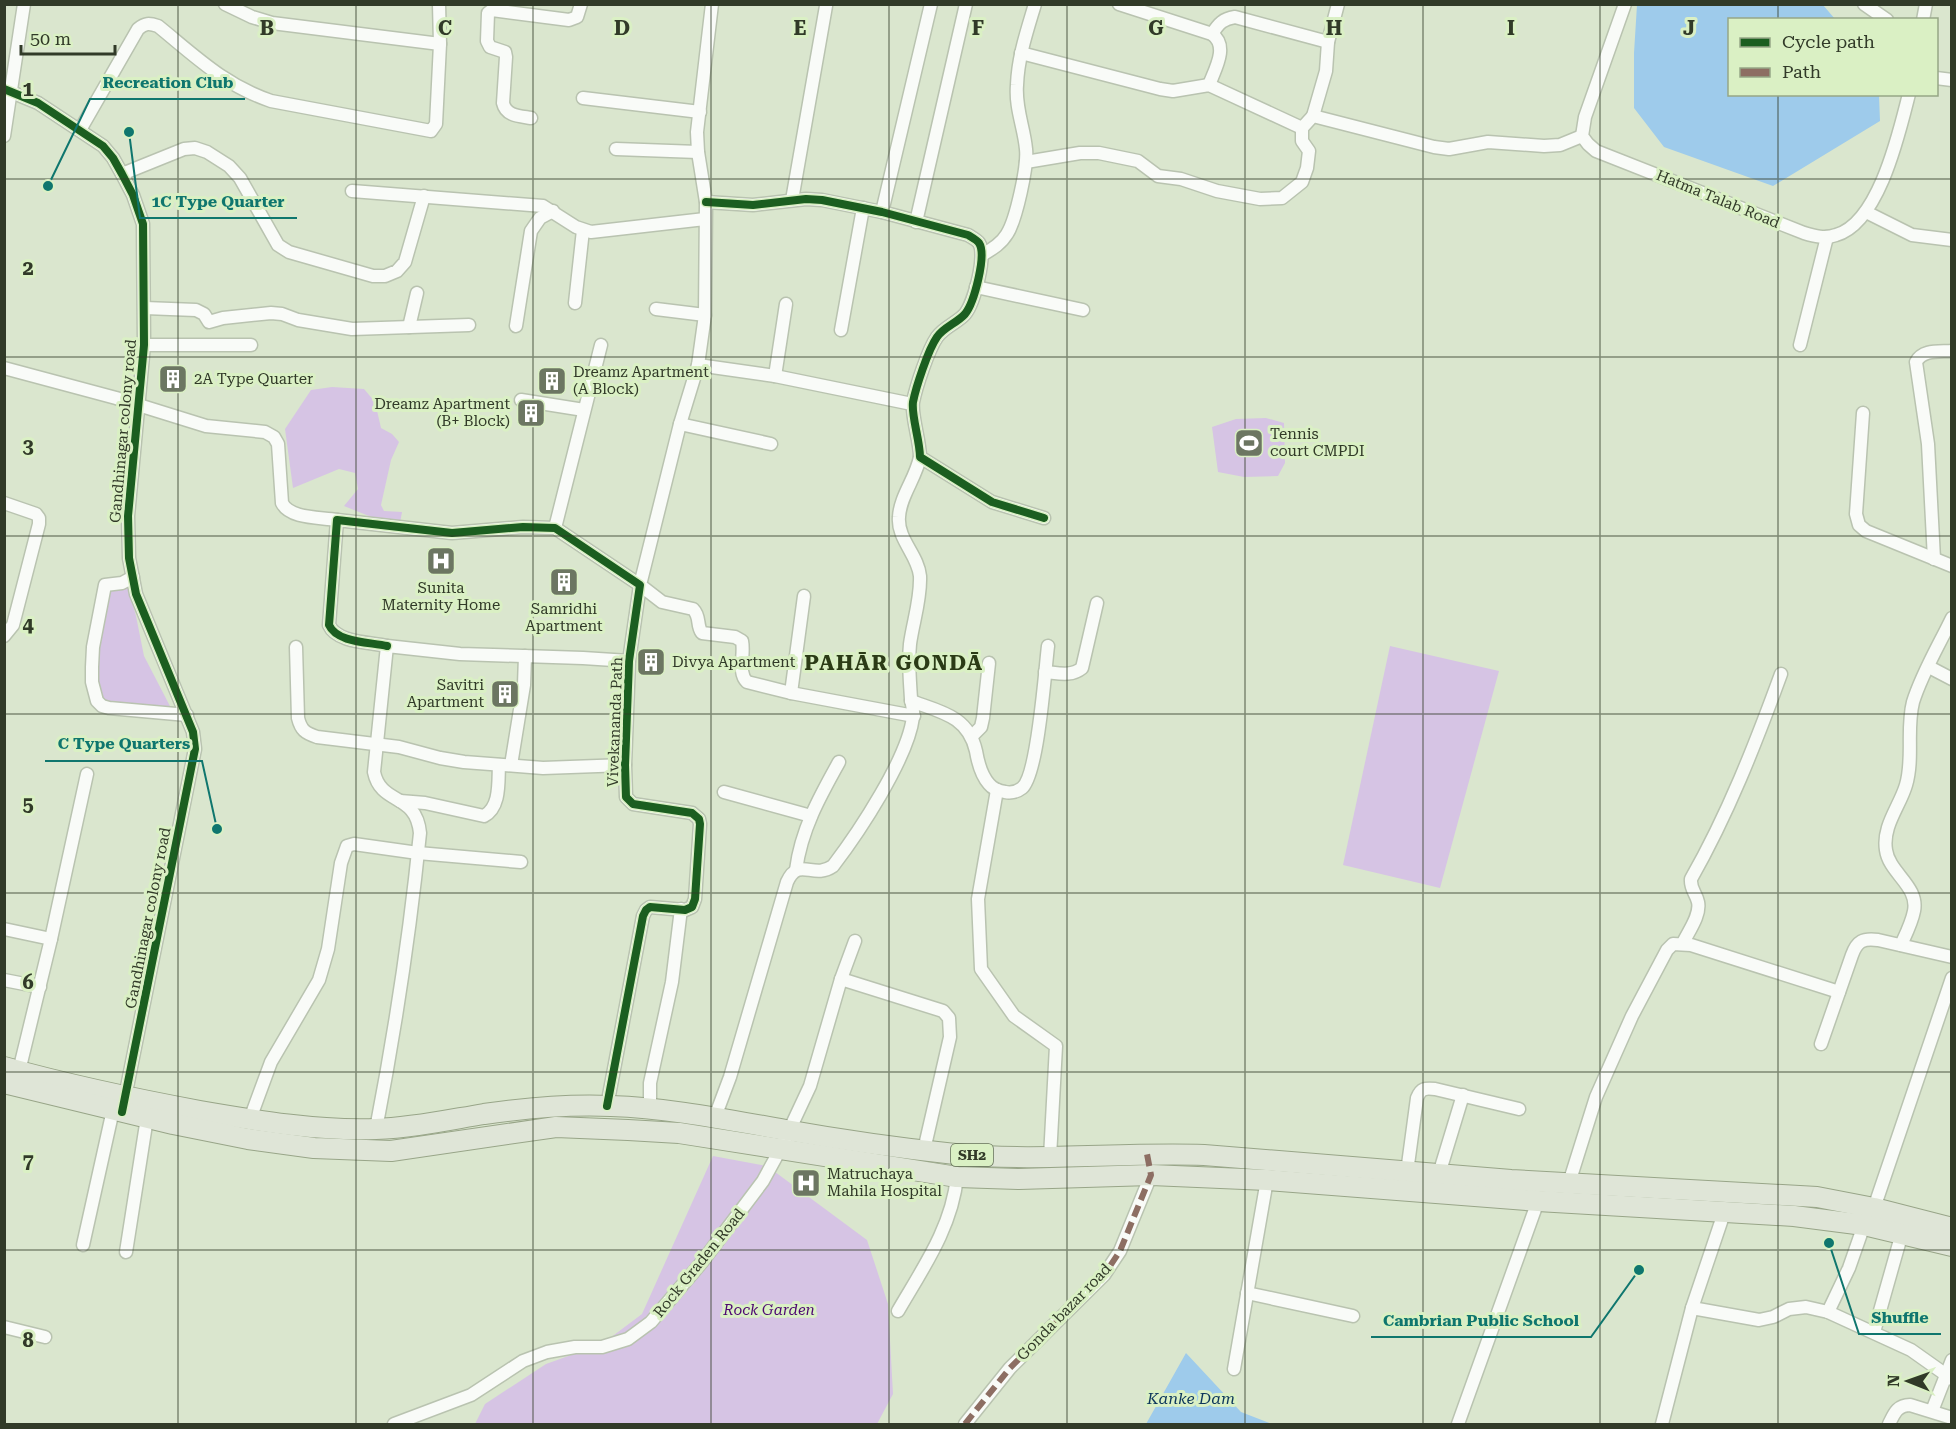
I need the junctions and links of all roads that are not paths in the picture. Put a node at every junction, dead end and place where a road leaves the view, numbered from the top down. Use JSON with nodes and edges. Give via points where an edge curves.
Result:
{"nodes":[{"id":1,"x":24,"y":4,"type":"edge"},
{"id":2,"x":225,"y":4,"type":"edge"},
{"id":3,"x":439,"y":4,"type":"edge"},
{"id":4,"x":582,"y":4,"type":"edge"},
{"id":5,"x":712,"y":4,"type":"edge"},
{"id":6,"x":931,"y":4,"type":"edge"},
{"id":7,"x":966,"y":4,"type":"edge"},
{"id":8,"x":1035,"y":4,"type":"edge"},
{"id":9,"x":1119,"y":4,"type":"edge"},
{"id":10,"x":1338,"y":4,"type":"edge"},
{"id":11,"x":1625,"y":4,"type":"edge"},
{"id":12,"x":1864,"y":4,"type":"edge"},
{"id":13,"x":826,"y":6,"type":"edge"},
{"id":14,"x":498,"y":8,"type":"edge"},
{"id":15,"x":1884,"y":18,"type":"edge"},
{"id":16,"x":1212,"y":34,"type":"junction"},
{"id":17,"x":1328,"y":42,"type":"junction"},
{"id":18,"x":440,"y":44,"type":"junction"},
{"id":19,"x":1021,"y":53,"type":"junction"},
{"id":20,"x":1209,"y":85,"type":"junction"},
{"id":21,"x":7,"y":90,"type":"edge"},
{"id":22,"x":1908,"y":96,"type":"edge"},
{"id":23,"x":583,"y":98,"type":"dead end"},
{"id":24,"x":700,"y":112,"type":"junction"},
{"id":25,"x":1313,"y":116,"type":"junction"},
{"id":26,"x":531,"y":118,"type":"dead end"},
{"id":27,"x":1302,"y":128,"type":"junction"},
{"id":28,"x":80,"y":130,"type":"junction"},
{"id":29,"x":4,"y":136,"type":"edge"},
{"id":30,"x":1582,"y":136,"type":"junction"},
{"id":31,"x":616,"y":150,"type":"dead end"},
{"id":32,"x":698,"y":152,"type":"junction"},
{"id":33,"x":1026,"y":162,"type":"junction"},
{"id":34,"x":122,"y":174,"type":"junction"},
{"id":35,"x":352,"y":191,"type":"dead end"},
{"id":36,"x":424,"y":196,"type":"junction"},
{"id":37,"x":792,"y":200,"type":"junction"},
{"id":38,"x":706,"y":202,"type":"junction"},
{"id":39,"x":863,"y":208,"type":"junction"},
{"id":40,"x":554,"y":211,"type":"junction"},
{"id":41,"x":882,"y":212,"type":"junction"},
{"id":42,"x":1866,"y":212,"type":"junction"},
{"id":43,"x":705,"y":219,"type":"junction"},
{"id":44,"x":916,"y":222,"type":"junction"},
{"id":45,"x":583,"y":230,"type":"junction"},
{"id":46,"x":1827,"y":237,"type":"junction"},
{"id":47,"x":1952,"y":240,"type":"edge"},
{"id":48,"x":982,"y":255,"type":"junction"},
{"id":49,"x":976,"y":287,"type":"junction"},
{"id":50,"x":417,"y":293,"type":"dead end"},
{"id":51,"x":575,"y":303,"type":"dead end"},
{"id":52,"x":786,"y":304,"type":"dead end"},
{"id":53,"x":145,"y":308,"type":"junction"},
{"id":54,"x":656,"y":309,"type":"dead end"},
{"id":55,"x":1083,"y":310,"type":"dead end"},
{"id":56,"x":705,"y":315,"type":"junction"},
{"id":57,"x":469,"y":325,"type":"dead end"},
{"id":58,"x":516,"y":326,"type":"dead end"},
{"id":59,"x":410,"y":327,"type":"junction"},
{"id":60,"x":841,"y":330,"type":"dead end"},
{"id":61,"x":144,"y":345,"type":"junction"},
{"id":62,"x":251,"y":345,"type":"dead end"},
{"id":63,"x":601,"y":345,"type":"dead end"},
{"id":64,"x":1800,"y":345,"type":"dead end"},
{"id":65,"x":1952,"y":351,"type":"edge"},
{"id":66,"x":698,"y":365,"type":"junction"},
{"id":67,"x":4,"y":368,"type":"edge"},
{"id":68,"x":775,"y":376,"type":"junction"},
{"id":69,"x":521,"y":400,"type":"dead end"},
{"id":70,"x":912,"y":404,"type":"junction"},
{"id":71,"x":139,"y":405,"type":"junction"},
{"id":72,"x":584,"y":410,"type":"junction"},
{"id":73,"x":1863,"y":412,"type":"dead end"},
{"id":74,"x":680,"y":424,"type":"junction"},
{"id":75,"x":771,"y":444,"type":"dead end"},
{"id":76,"x":920,"y":457,"type":"junction"},
{"id":77,"x":4,"y":503,"type":"edge"},
{"id":78,"x":1044,"y":518,"type":"dead end"},
{"id":79,"x":337,"y":520,"type":"junction"},
{"id":80,"x":555,"y":528,"type":"junction"},
{"id":81,"x":1934,"y":559,"type":"junction"},
{"id":82,"x":1952,"y":566,"type":"edge"},
{"id":83,"x":133,"y":577,"type":"junction"},
{"id":84,"x":640,"y":585,"type":"junction"},
{"id":85,"x":804,"y":596,"type":"dead end"},
{"id":86,"x":1097,"y":603,"type":"dead end"},
{"id":87,"x":1952,"y":618,"type":"edge"},
{"id":88,"x":4,"y":636,"type":"edge"},
{"id":89,"x":387,"y":646,"type":"junction"},
{"id":90,"x":1048,"y":646,"type":"dead end"},
{"id":91,"x":296,"y":647,"type":"dead end"},
{"id":92,"x":525,"y":656,"type":"junction"},
{"id":93,"x":629,"y":662,"type":"junction"},
{"id":94,"x":989,"y":663,"type":"dead end"},
{"id":95,"x":1929,"y":666,"type":"junction"},
{"id":96,"x":1045,"y":672,"type":"junction"},
{"id":97,"x":1781,"y":674,"type":"dead end"},
{"id":98,"x":1952,"y":679,"type":"edge"},
{"id":99,"x":791,"y":693,"type":"junction"},
{"id":100,"x":912,"y":701,"type":"junction"},
{"id":101,"x":187,"y":715,"type":"junction"},
{"id":102,"x":914,"y":716,"type":"junction"},
{"id":103,"x":972,"y":736,"type":"junction"},
{"id":104,"x":376,"y":744,"type":"junction"},
{"id":105,"x":839,"y":762,"type":"dead end"},
{"id":106,"x":505,"y":765,"type":"junction"},
{"id":107,"x":625,"y":765,"type":"junction"},
{"id":108,"x":87,"y":774,"type":"dead end"},
{"id":109,"x":997,"y":790,"type":"junction"},
{"id":110,"x":724,"y":792,"type":"dead end"},
{"id":111,"x":400,"y":801,"type":"junction"},
{"id":112,"x":811,"y":816,"type":"junction"},
{"id":113,"x":418,"y":853,"type":"junction"},
{"id":114,"x":520,"y":862,"type":"dead end"},
{"id":115,"x":796,"y":870,"type":"junction"},
{"id":116,"x":681,"y":909,"type":"junction"},
{"id":117,"x":4,"y":929,"type":"edge"},
{"id":118,"x":51,"y":939,"type":"junction"},
{"id":119,"x":855,"y":941,"type":"dead end"},
{"id":120,"x":1683,"y":943,"type":"junction"},
{"id":121,"x":1901,"y":945,"type":"junction"},
{"id":122,"x":1952,"y":957,"type":"edge"},
{"id":123,"x":1952,"y":978,"type":"edge"},
{"id":124,"x":841,"y":979,"type":"junction"},
{"id":125,"x":4,"y":980,"type":"edge"},
{"id":126,"x":40,"y":987,"type":"junction"},
{"id":127,"x":1839,"y":992,"type":"junction"},
{"id":128,"x":1821,"y":1044,"type":"dead end"},
{"id":129,"x":9,"y":1074,"type":"edge"},
{"id":130,"x":1463,"y":1095,"type":"junction"},
{"id":131,"x":120,"y":1106,"type":"junction"},
{"id":132,"x":607,"y":1106,"type":"junction"},
{"id":133,"x":650,"y":1108,"type":"junction"},
{"id":134,"x":1519,"y":1109,"type":"dead end"},
{"id":135,"x":147,"y":1118,"type":"junction"},
{"id":136,"x":716,"y":1118,"type":"junction"},
{"id":137,"x":250,"y":1119,"type":"junction"},
{"id":138,"x":376,"y":1129,"type":"junction"},
{"id":139,"x":785,"y":1139,"type":"junction"},
{"id":140,"x":924,"y":1150,"type":"junction"},
{"id":141,"x":1147,"y":1154,"type":"junction"},
{"id":142,"x":1050,"y":1157,"type":"junction"},
{"id":143,"x":1407,"y":1172,"type":"junction"},
{"id":144,"x":1439,"y":1174,"type":"junction"},
{"id":145,"x":1151,"y":1175,"type":"junction"},
{"id":146,"x":957,"y":1177,"type":"junction"},
{"id":147,"x":1267,"y":1180,"type":"junction"},
{"id":148,"x":1569,"y":1183,"type":"junction"},
{"id":149,"x":1538,"y":1201,"type":"junction"},
{"id":150,"x":1874,"y":1208,"type":"junction"},
{"id":151,"x":1724,"y":1213,"type":"junction"},
{"id":152,"x":1864,"y":1226,"type":"junction"},
{"id":153,"x":1952,"y":1228,"type":"edge"},
{"id":154,"x":1902,"y":1233,"type":"junction"},
{"id":155,"x":83,"y":1245,"type":"dead end"},
{"id":156,"x":1952,"y":1245,"type":"edge"},
{"id":157,"x":126,"y":1252,"type":"dead end"},
{"id":158,"x":1246,"y":1293,"type":"junction"},
{"id":159,"x":1692,"y":1308,"type":"junction"},
{"id":160,"x":898,"y":1311,"type":"dead end"},
{"id":161,"x":1828,"y":1312,"type":"junction"},
{"id":162,"x":1353,"y":1316,"type":"dead end"},
{"id":163,"x":4,"y":1327,"type":"edge"},
{"id":164,"x":1874,"y":1332,"type":"junction"},
{"id":165,"x":45,"y":1337,"type":"dead end"},
{"id":166,"x":1952,"y":1360,"type":"edge"},
{"id":167,"x":1234,"y":1369,"type":"dead end"},
{"id":168,"x":1949,"y":1378,"type":"edge"},
{"id":169,"x":1932,"y":1411,"type":"junction"},
{"id":170,"x":1952,"y":1418,"type":"edge"},
{"id":171,"x":394,"y":1425,"type":"edge"},
{"id":172,"x":965,"y":1425,"type":"edge"},
{"id":173,"x":1458,"y":1425,"type":"edge"},
{"id":174,"x":1662,"y":1425,"type":"edge"},
{"id":175,"x":1889,"y":1425,"type":"edge"}],
"edges":[{"from":1,"to":21,"type":"street"},
{"from":2,"to":18,"type":"street","via":[[272,23]]},
{"from":3,"to":18,"type":"street"},
{"from":4,"to":14,"type":"street","via":[[577,17],[569,20]]},
{"from":5,"to":24,"type":"street","name":"Vivekananda Path"},
{"from":6,"to":41,"type":"street"},
{"from":7,"to":44,"type":"street"},
{"from":8,"to":19,"type":"street"},
{"from":9,"to":16,"type":"street"},
{"from":10,"to":17,"type":"street"},
{"from":11,"to":30,"type":"street","via":[[1585,117]]},
{"from":12,"to":15,"type":"street"},
{"from":13,"to":37,"type":"street"},
{"from":14,"to":26,"type":"street","via":[[486,17],[487,41],[506,57],[505,110]]},
{"from":16,"to":17,"type":"street","via":[[1219,23],[1235,17]]},
{"from":16,"to":20,"type":"street","via":[[1221,46]]},
{"from":17,"to":25,"type":"street","via":[[1326,71]]},
{"from":18,"to":28,"type":"street","via":[[436,124],[428,132],[252,95],[218,75],[158,26],[144,24]]},
{"from":19,"to":20,"type":"street","via":[[1160,89],[1173,91]]},
{"from":19,"to":33,"type":"street","via":[[1016,105]]},
{"from":20,"to":27,"type":"street"},
{"from":21,"to":28,"type":"street","name":"Gandhinagar colony road","via":[[38,103]]},
{"from":21,"to":29,"type":"street"},
{"from":22,"to":42,"type":"street","via":[[1894,150]]},
{"from":23,"to":24,"type":"street"},
{"from":24,"to":32,"type":"street","name":"Vivekananda Path"},
{"from":25,"to":27,"type":"street"},
{"from":25,"to":30,"type":"street","via":[[1449,149],[1488,142],[1560,145]]},
{"from":27,"to":33,"type":"street","via":[[1302,141],[1309,151],[1307,168],[1302,182],[1282,198],[1260,199],[1217,192],[1158,176],[1138,161],[1099,153]]},
{"from":28,"to":34,"type":"street","name":"Gandhinagar colony road","via":[[103,146]]},
{"from":30,"to":46,"type":"street","name":"Hatma Talab Road","via":[[1596,151],[1804,233]]},
{"from":31,"to":32,"type":"street"},
{"from":32,"to":38,"type":"street","name":"Vivekananda Path"},
{"from":33,"to":48,"type":"street","via":[[1008,233]]},
{"from":34,"to":36,"type":"street","via":[[184,149],[207,152],[240,178],[278,245],[303,257],[373,276],[398,271],[405,262]]},
{"from":34,"to":53,"type":"street","name":"Gandhinagar colony road","via":[[143,224]]},
{"from":35,"to":36,"type":"street"},
{"from":36,"to":40,"type":"street","via":[[533,204]]},
{"from":37,"to":38,"type":"street","via":[[753,205]]},
{"from":37,"to":39,"type":"street","via":[[822,200]]},
{"from":38,"to":43,"type":"street","name":"Vivekananda Path"},
{"from":39,"to":41,"type":"street"},
{"from":39,"to":60,"type":"street"},
{"from":40,"to":45,"type":"street"},
{"from":40,"to":58,"type":"street","via":[[540,218],[531,231]]},
{"from":41,"to":44,"type":"street"},
{"from":42,"to":46,"type":"street","via":[[1845,231]]},
{"from":42,"to":47,"type":"street","via":[[1912,235]]},
{"from":43,"to":45,"type":"street"},
{"from":43,"to":56,"type":"street","name":"Vivekananda Path"},
{"from":44,"to":48,"type":"street","via":[[968,235],[979,243]]},
{"from":45,"to":51,"type":"street"},
{"from":46,"to":64,"type":"street"},
{"from":48,"to":49,"type":"street"},
{"from":49,"to":55,"type":"street"},
{"from":49,"to":70,"type":"street","via":[[966,313],[944,329],[930,350]]},
{"from":50,"to":59,"type":"street"},
{"from":52,"to":68,"type":"street"},
{"from":53,"to":59,"type":"street","via":[[196,310],[210,322],[272,313],[338,328]]},
{"from":53,"to":61,"type":"street","name":"Gandhinagar colony road"},
{"from":54,"to":56,"type":"street"},
{"from":56,"to":66,"type":"street","name":"Vivekananda Path"},
{"from":57,"to":59,"type":"street"},
{"from":61,"to":62,"type":"street"},
{"from":61,"to":71,"type":"street","name":"Gandhinagar colony road"},
{"from":63,"to":72,"type":"street"},
{"from":65,"to":81,"type":"street","via":[[1926,352],[1916,362],[1929,454]]},
{"from":66,"to":68,"type":"street"},
{"from":66,"to":74,"type":"street","name":"Vivekananda Path"},
{"from":67,"to":71,"type":"street"},
{"from":68,"to":70,"type":"street"},
{"from":69,"to":72,"type":"street"},
{"from":70,"to":76,"type":"street"},
{"from":71,"to":79,"type":"street","via":[[206,426],[265,432],[274,437],[285,510]]},
{"from":71,"to":83,"type":"street","name":"Gandhinagar colony road","via":[[128,516]]},
{"from":72,"to":80,"type":"street"},
{"from":73,"to":81,"type":"street","via":[[1856,514],[1859,525]]},
{"from":74,"to":75,"type":"street"},
{"from":74,"to":84,"type":"street","name":"Vivekananda Path"},
{"from":76,"to":78,"type":"street","via":[[992,501]]},
{"from":76,"to":100,"type":"street","via":[[899,516],[899,528],[920,573],[910,644]]},
{"from":77,"to":88,"type":"street","via":[[36,514],[39,524],[13,625]]},
{"from":79,"to":80,"type":"street","via":[[452,533]]},
{"from":79,"to":89,"type":"street","via":[[329,626],[332,633],[341,637]]},
{"from":80,"to":84,"type":"street"},
{"from":81,"to":82,"type":"street"},
{"from":83,"to":101,"type":"street","name":"Gandhinagar colony road","via":[[136,594]]},
{"from":83,"to":101,"type":"street","via":[[105,585],[93,647],[92,682],[97,701],[109,708]]},
{"from":84,"to":93,"type":"street","name":"Vivekananda Path"},
{"from":84,"to":99,"type":"street","via":[[662,602],[693,609],[702,633],[742,641],[742,671],[747,682]]},
{"from":85,"to":99,"type":"street"},
{"from":86,"to":96,"type":"street","via":[[1082,668],[1068,674]]},
{"from":87,"to":95,"type":"street"},
{"from":89,"to":92,"type":"street"},
{"from":89,"to":104,"type":"street"},
{"from":90,"to":96,"type":"street"},
{"from":91,"to":104,"type":"street","via":[[300,728],[317,737]]},
{"from":92,"to":93,"type":"street"},
{"from":92,"to":106,"type":"street","via":[[524,685]]},
{"from":93,"to":107,"type":"street","name":"Vivekananda Path"},
{"from":94,"to":103,"type":"street","via":[[981,727]]},
{"from":95,"to":98,"type":"street"},
{"from":95,"to":121,"type":"street","via":[[1914,702],[1906,786],[1888,826],[1886,849],[1891,865],[1914,898]]},
{"from":96,"to":109,"type":"street","via":[[1039,729],[1028,779],[1016,792]]},
{"from":97,"to":120,"type":"street","via":[[1727,811],[1691,879],[1690,887],[1699,905]]},
{"from":99,"to":102,"type":"street"},
{"from":100,"to":102,"type":"street"},
{"from":100,"to":103,"type":"street","via":[[956,719]]},
{"from":101,"to":131,"type":"street","name":"Gandhinagar colony road","via":[[195,749]]},
{"from":102,"to":115,"type":"street","via":[[891,775],[833,866],[826,871]]},
{"from":103,"to":109,"type":"street","via":[[983,776]]},
{"from":104,"to":106,"type":"street","via":[[440,758]]},
{"from":104,"to":111,"type":"street","via":[[376,781]]},
{"from":105,"to":112,"type":"street"},
{"from":106,"to":107,"type":"street"},
{"from":106,"to":111,"type":"street","via":[[496,800],[484,816]]},
{"from":107,"to":116,"type":"street","name":"Vivekananda Path","via":[[628,801],[692,813],[699,819],[694,903],[690,909]]},
{"from":108,"to":118,"type":"street"},
{"from":109,"to":142,"type":"street","via":[[978,898],[981,969],[1014,1016],[1056,1046]]},
{"from":110,"to":112,"type":"street"},
{"from":111,"to":113,"type":"street","via":[[419,820]]},
{"from":112,"to":115,"type":"street"},
{"from":113,"to":114,"type":"street"},
{"from":113,"to":137,"type":"street","via":[[346,846],[319,980],[271,1062]]},
{"from":113,"to":138,"type":"street","via":[[394,1034]]},
{"from":115,"to":136,"type":"street","via":[[787,882]]},
{"from":116,"to":132,"type":"street","via":[[650,907],[643,916]]},
{"from":116,"to":133,"type":"street","via":[[672,982],[650,1083]]},
{"from":117,"to":118,"type":"street"},
{"from":118,"to":126,"type":"street"},
{"from":119,"to":124,"type":"street","name":"Rock Graden Road"},
{"from":120,"to":127,"type":"street"},
{"from":120,"to":148,"type":"street","via":[[1673,944],[1667,950],[1632,1016],[1596,1097]]},
{"from":121,"to":122,"type":"street"},
{"from":121,"to":127,"type":"street","via":[[1860,941]]},
{"from":123,"to":150,"type":"street"},
{"from":124,"to":139,"type":"street","name":"Rock Graden Road","via":[[810,1086]]},
{"from":124,"to":140,"type":"street","via":[[943,1011],[949,1018],[950,1037]]},
{"from":125,"to":126,"type":"street"},
{"from":126,"to":129,"type":"street"},
{"from":127,"to":128,"type":"street"},
{"from":129,"to":131,"type":"main road","number":"SH2"},
{"from":130,"to":134,"type":"street"},
{"from":130,"to":143,"type":"street","via":[[1436,1089],[1420,1091]]},
{"from":130,"to":144,"type":"street"},
{"from":131,"to":135,"type":"main road","number":"SH2"},
{"from":131,"to":137,"type":"main road","number":"SH2"},
{"from":131,"to":155,"type":"street","name":"Gandhinagar colony road"},
{"from":132,"to":133,"type":"main road","number":"SH2"},
{"from":132,"to":138,"type":"main road","number":"SH2","via":[[517,1110]]},
{"from":133,"to":136,"type":"main road","number":"SH2"},
{"from":135,"to":139,"type":"main road","number":"SH2","via":[[248,1139],[354,1151],[412,1149],[556,1127]]},
{"from":135,"to":157,"type":"street"},
{"from":136,"to":139,"type":"main road","number":"SH2"},
{"from":137,"to":138,"type":"main road","number":"SH2"},
{"from":139,"to":140,"type":"main road","number":"SH2"},
{"from":139,"to":146,"type":"main road","number":"SH2"},
{"from":139,"to":171,"type":"street","name":"Rock Graden Road","via":[[763,1181],[702,1262],[651,1322],[628,1339],[602,1347],[547,1352],[523,1361],[471,1395]]},
{"from":140,"to":142,"type":"main road","number":"SH2"},
{"from":141,"to":142,"type":"main road","number":"SH2"},
{"from":141,"to":143,"type":"main road","number":"SH2"},
{"from":141,"to":145,"type":"street"},
{"from":143,"to":144,"type":"main road","number":"SH2"},
{"from":144,"to":148,"type":"main road","number":"SH2"},
{"from":145,"to":146,"type":"main road","number":"SH2"},
{"from":145,"to":147,"type":"main road","number":"SH2"},
{"from":145,"to":172,"type":"street","name":"Gonda bazar road","via":[[1119,1251],[1104,1275],[1010,1368]]},
{"from":146,"to":160,"type":"street","via":[[947,1222]]},
{"from":147,"to":149,"type":"main road","number":"SH2"},
{"from":147,"to":158,"type":"street"},
{"from":148,"to":150,"type":"main road","number":"SH2","via":[[1817,1197]]},
{"from":149,"to":151,"type":"main road","number":"SH2"},
{"from":149,"to":173,"type":"street"},
{"from":150,"to":153,"type":"main road","number":"SH2"},
{"from":151,"to":152,"type":"main road","number":"SH2","via":[[1794,1216]]},
{"from":151,"to":159,"type":"street"},
{"from":152,"to":154,"type":"main road","number":"SH2"},
{"from":152,"to":161,"type":"street"},
{"from":154,"to":156,"type":"main road","number":"SH2"},
{"from":154,"to":164,"type":"street"},
{"from":158,"to":162,"type":"street"},
{"from":158,"to":167,"type":"street"},
{"from":159,"to":161,"type":"street","via":[[1759,1320],[1806,1307]]},
{"from":159,"to":174,"type":"street"},
{"from":161,"to":164,"type":"street"},
{"from":163,"to":165,"type":"street"},
{"from":164,"to":168,"type":"street","via":[[1911,1350]]},
{"from":166,"to":168,"type":"street"},
{"from":168,"to":169,"type":"street"},
{"from":169,"to":170,"type":"street"},
{"from":169,"to":175,"type":"street","via":[[1903,1405]]}]}
